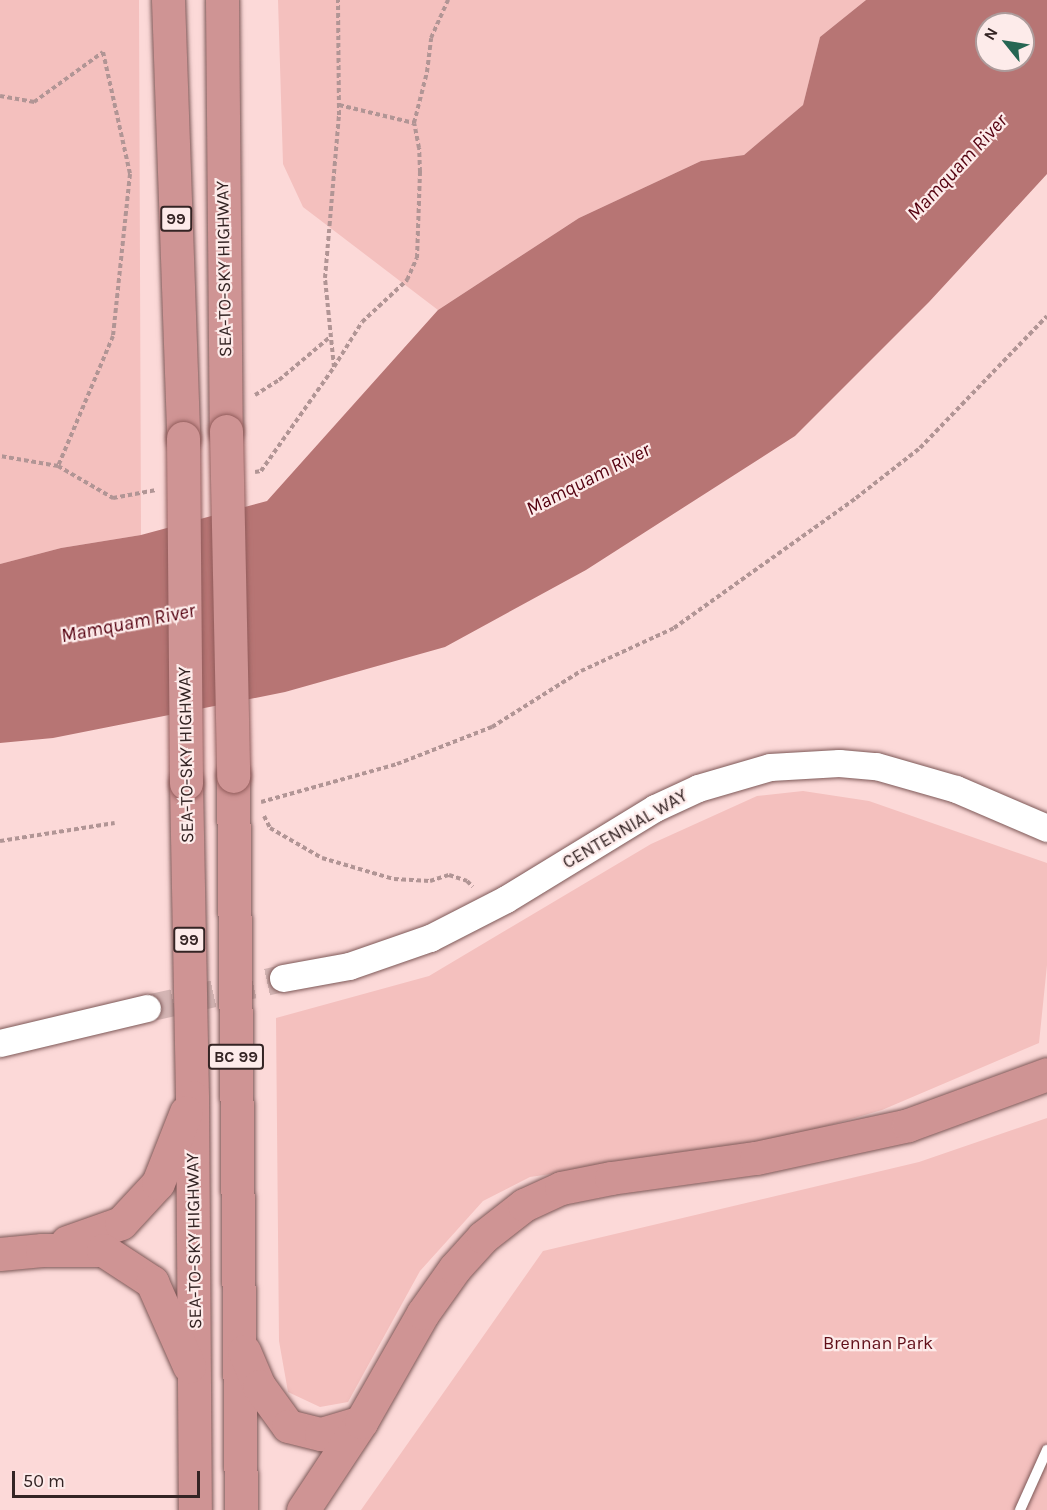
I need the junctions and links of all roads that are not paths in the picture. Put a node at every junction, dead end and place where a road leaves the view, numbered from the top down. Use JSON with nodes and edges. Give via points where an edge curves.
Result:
{"nodes":[{"id":1,"x":168,"y":0,"type":"edge"},
{"id":2,"x":222,"y":0,"type":"edge"},
{"id":3,"x":1047,"y":828,"type":"edge"},
{"id":4,"x":283,"y":978,"type":"tunnel mouth"},
{"id":5,"x":147,"y":1008,"type":"tunnel mouth"},
{"id":6,"x":0,"y":1043,"type":"edge"},
{"id":7,"x":1047,"y":1074,"type":"edge"},
{"id":8,"x":192,"y":1097,"type":"junction"},
{"id":9,"x":42,"y":1250,"type":"junction"},
{"id":10,"x":0,"y":1254,"type":"edge"},
{"id":11,"x":239,"y":1338,"type":"junction"},
{"id":12,"x":195,"y":1378,"type":"junction"},
{"id":13,"x":361,"y":1422,"type":"junction"},
{"id":14,"x":1047,"y":1450,"type":"edge"},
{"id":15,"x":195,"y":1510,"type":"edge"},
{"id":16,"x":241,"y":1510,"type":"edge"},
{"id":17,"x":303,"y":1510,"type":"edge"},
{"id":18,"x":1020,"y":1510,"type":"edge"}],
"edges":[{"from":1,"to":8,"type":"highway","name":"SEA-TO-SKY HIGHWAY","number":"99","bridge":true,"via":[[183,438]]},
{"from":2,"to":11,"type":"highway","name":"SEA-TO-SKY HIGHWAY","number":"BC 99","bridge":true,"via":[[226,431],[244,785]]},
{"from":3,"to":4,"type":"street","name":"CENTENNIAL WAY","via":[[956,789],[876,766],[830,763],[770,767],[698,788],[655,808],[506,899],[430,938],[349,966]]},
{"from":5,"to":6,"type":"street"},
{"from":7,"to":13,"type":"highway","via":[[908,1125],[756,1158],[561,1188],[524,1205],[483,1237],[455,1268],[423,1313]]},
{"from":8,"to":9,"type":"highway","via":[[158,1183],[121,1223]]},
{"from":8,"to":12,"type":"highway","name":"SEA-TO-SKY HIGHWAY","number":"99"},
{"from":9,"to":10,"type":"highway"},
{"from":9,"to":12,"type":"highway","via":[[103,1250],[152,1282]]},
{"from":11,"to":13,"type":"highway","via":[[259,1386],[288,1426],[321,1434]]},
{"from":11,"to":16,"type":"highway","name":"SEA-TO-SKY HIGHWAY","number":"BC 99"},
{"from":12,"to":15,"type":"highway","name":"SEA-TO-SKY HIGHWAY","number":"99"},
{"from":13,"to":17,"type":"highway"},
{"from":14,"to":18,"type":"lane"}]}
